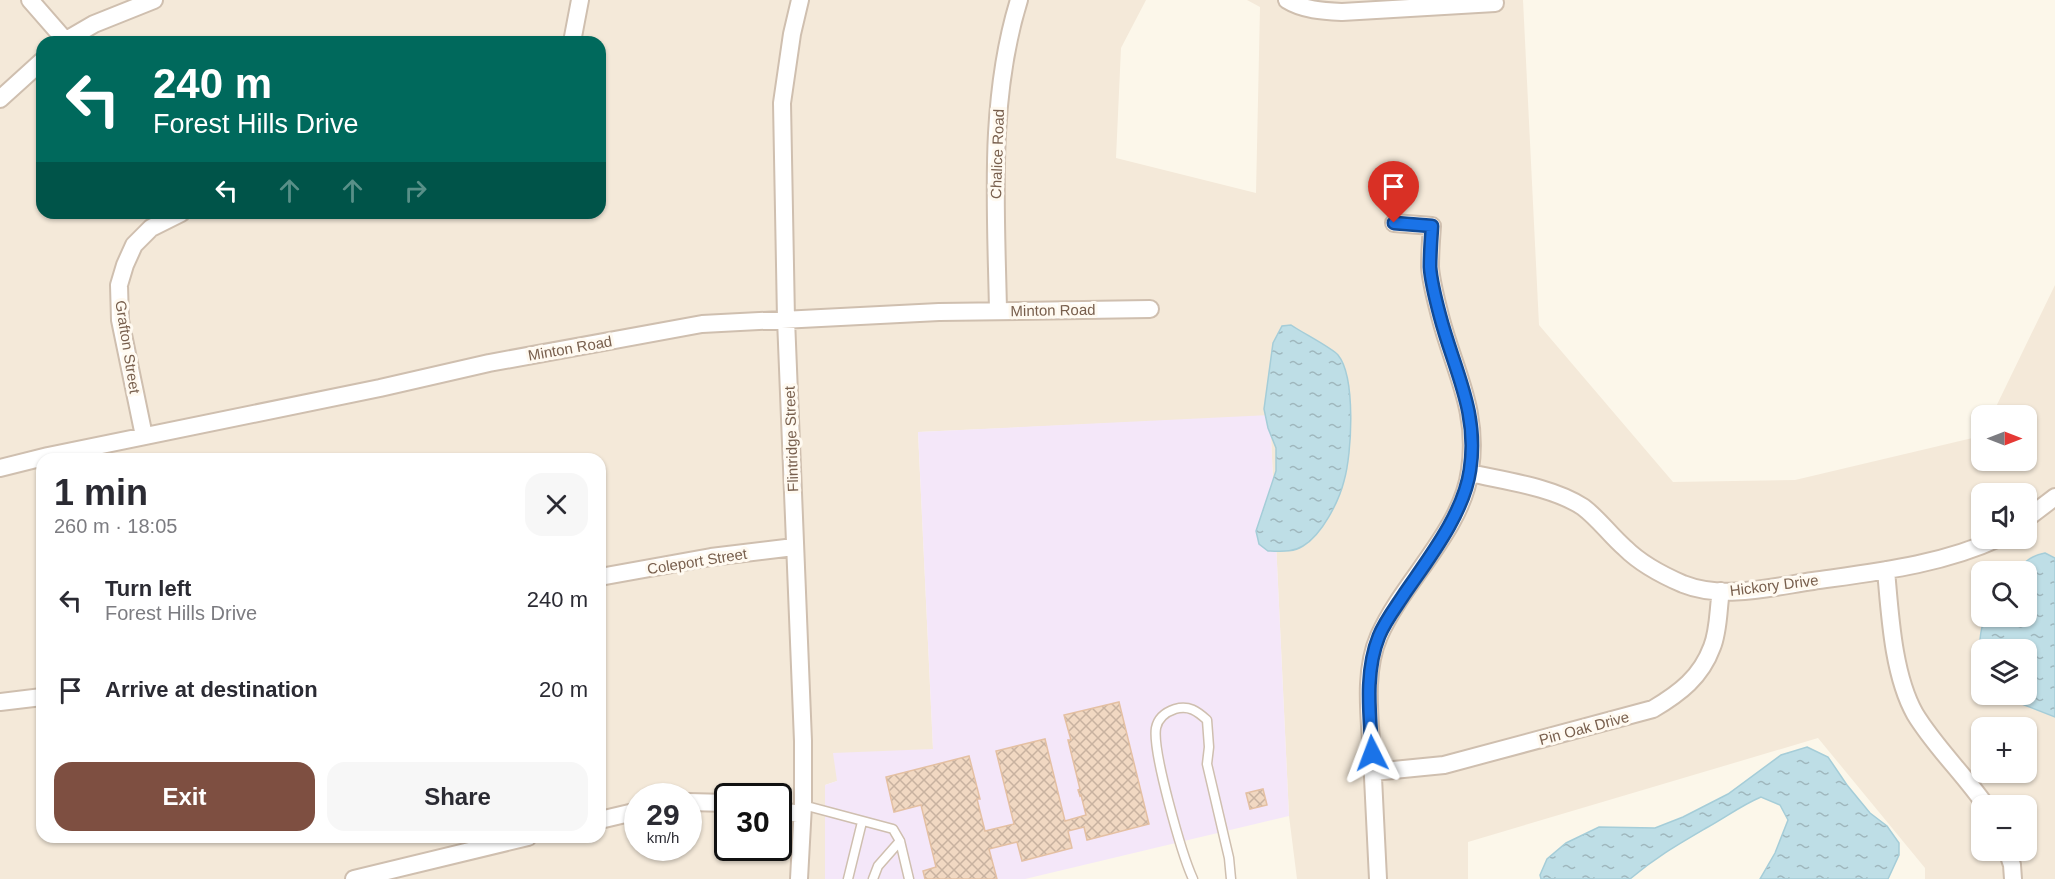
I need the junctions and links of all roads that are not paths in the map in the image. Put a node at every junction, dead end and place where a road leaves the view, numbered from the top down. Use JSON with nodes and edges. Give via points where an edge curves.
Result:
{"nodes":[{"id":1,"x":30,"y":0,"type":"edge"},
{"id":2,"x":154,"y":0,"type":"edge"},
{"id":3,"x":580,"y":0,"type":"edge"},
{"id":4,"x":800,"y":0,"type":"edge"},
{"id":5,"x":1019,"y":0,"type":"edge"},
{"id":6,"x":1287,"y":0,"type":"edge"},
{"id":7,"x":1495,"y":3,"type":"dead end"},
{"id":8,"x":60,"y":36,"type":"edge"},
{"id":9,"x":73,"y":36,"type":"edge"},
{"id":10,"x":573,"y":36,"type":"edge"},
{"id":11,"x":36,"y":66,"type":"edge"},
{"id":12,"x":0,"y":99,"type":"edge"},
{"id":13,"x":169,"y":219,"type":"edge"},
{"id":14,"x":1394,"y":223,"type":"dead end"},
{"id":15,"x":1150,"y":309,"type":"dead end"},
{"id":16,"x":998,"y":310,"type":"junction"},
{"id":17,"x":786,"y":319,"type":"junction"},
{"id":18,"x":144,"y":436,"type":"junction"},
{"id":19,"x":62,"y":453,"type":"edge"},
{"id":20,"x":36,"y":459,"type":"edge"},
{"id":21,"x":0,"y":468,"type":"edge"},
{"id":22,"x":1470,"y":473,"type":"junction"},
{"id":23,"x":2055,"y":497,"type":"edge"},
{"id":24,"x":2037,"y":511,"type":"edge"},
{"id":25,"x":794,"y":547,"type":"junction"},
{"id":26,"x":1971,"y":548,"type":"edge"},
{"id":27,"x":1886,"y":570,"type":"junction"},
{"id":28,"x":606,"y":576,"type":"edge"},
{"id":29,"x":1721,"y":591,"type":"junction"},
{"id":30,"x":36,"y":698,"type":"edge"},
{"id":31,"x":0,"y":702,"type":"edge"},
{"id":32,"x":1372,"y":772,"type":"junction"},
{"id":33,"x":1979,"y":795,"type":"edge"},
{"id":34,"x":802,"y":809,"type":"junction"},
{"id":35,"x":792,"y":810,"type":"edge"},
{"id":36,"x":624,"y":814,"type":"edge"},
{"id":37,"x":606,"y":819,"type":"edge"},
{"id":38,"x":862,"y":822,"type":"junction"},
{"id":39,"x":900,"y":841,"type":"junction"},
{"id":40,"x":503,"y":843,"type":"edge"},
{"id":41,"x":2011,"y":861,"type":"edge"},
{"id":42,"x":354,"y":879,"type":"edge"},
{"id":43,"x":799,"y":879,"type":"edge"},
{"id":44,"x":848,"y":879,"type":"edge"},
{"id":45,"x":873,"y":879,"type":"edge"},
{"id":46,"x":909,"y":879,"type":"edge"},
{"id":47,"x":1193,"y":879,"type":"edge"},
{"id":48,"x":1231,"y":879,"type":"edge"},
{"id":49,"x":1378,"y":879,"type":"edge"},
{"id":50,"x":2013,"y":879,"type":"edge"}],
"edges":[{"from":1,"to":8,"type":"street"},
{"from":2,"to":9,"type":"street"},
{"from":3,"to":10,"type":"street"},
{"from":4,"to":17,"type":"street","name":"Flintridge Street","via":[[783,103]]},
{"from":5,"to":16,"type":"street","name":"Chalice Road","via":[[1001,78],[997,124]]},
{"from":6,"to":7,"type":"street","via":[[1320,11],[1342,12]]},
{"from":11,"to":12,"type":"street"},
{"from":13,"to":18,"type":"street","name":"Grafton Street","via":[[151,228],[134,245],[119,285],[120,320]]},
{"from":14,"to":22,"type":"street","via":[[1432,226],[1430,268],[1440,317],[1472,423]]},
{"from":15,"to":16,"type":"street","name":"Minton Road"},
{"from":16,"to":17,"type":"street","name":"Minton Road"},
{"from":17,"to":18,"type":"street","name":"Minton Road","via":[[691,326],[489,363]]},
{"from":17,"to":25,"type":"street","name":"Flintridge Street"},
{"from":18,"to":19,"type":"street","name":"Minton Road"},
{"from":20,"to":21,"type":"street","name":"Minton Road"},
{"from":22,"to":29,"type":"street","name":"Hickory Drive","via":[[1561,496],[1582,506],[1648,567],[1684,584]]},
{"from":22,"to":32,"type":"street","via":[[1443,535],[1379,636],[1371,665],[1369,695]]},
{"from":23,"to":24,"type":"street"},
{"from":25,"to":28,"type":"street","name":"Coleport Street"},
{"from":25,"to":34,"type":"street","name":"Flintridge Street","via":[[803,741]]},
{"from":26,"to":27,"type":"street","name":"Hickory Drive"},
{"from":27,"to":29,"type":"street","name":"Hickory Drive"},
{"from":27,"to":33,"type":"street","via":[[1893,638],[1905,690],[1915,714]]},
{"from":29,"to":32,"type":"street","name":"Pin Oak Drive","via":[[1713,645],[1701,670],[1677,695],[1653,710],[1444,765]]},
{"from":30,"to":31,"type":"street"},
{"from":32,"to":49,"type":"street"},
{"from":34,"to":35,"type":"street"},
{"from":34,"to":38,"type":"lane"},
{"from":34,"to":43,"type":"street","name":"Flintridge Street"},
{"from":36,"to":37,"type":"street"},
{"from":38,"to":39,"type":"lane","via":[[893,829]]},
{"from":38,"to":44,"type":"lane"},
{"from":39,"to":45,"type":"lane","via":[[878,866]]},
{"from":39,"to":46,"type":"lane"},
{"from":40,"to":42,"type":"street"},
{"from":41,"to":50,"type":"street"},
{"from":47,"to":48,"type":"lane","via":[[1184,861],[1157,750],[1156,728],[1160,718],[1182,707],[1196,710],[1207,720],[1207,764]]}]}
